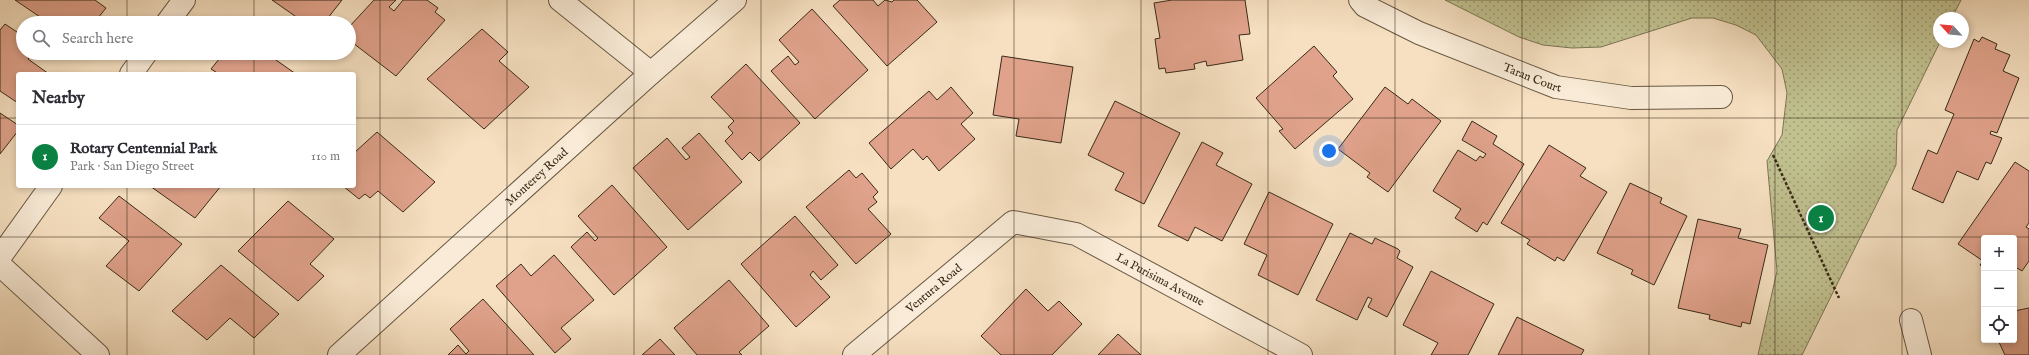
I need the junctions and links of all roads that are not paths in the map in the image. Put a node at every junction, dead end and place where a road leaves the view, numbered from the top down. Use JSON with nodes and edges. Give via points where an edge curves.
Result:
{"nodes":[{"id":1,"x":184,"y":0,"type":"edge"},
{"id":2,"x":560,"y":0,"type":"edge"},
{"id":3,"x":736,"y":0,"type":"edge"},
{"id":4,"x":1360,"y":0,"type":"edge"},
{"id":5,"x":172,"y":16,"type":"edge"},
{"id":6,"x":141,"y":60,"type":"edge"},
{"id":7,"x":132,"y":72,"type":"edge"},
{"id":8,"x":652,"y":73,"type":"junction"},
{"id":9,"x":1721,"y":97,"type":"dead end"},
{"id":10,"x":50,"y":188,"type":"edge"},
{"id":11,"x":1013,"y":222,"type":"joint"},
{"id":12,"x":0,"y":257,"type":"edge"},
{"id":13,"x":0,"y":265,"type":"edge"},
{"id":14,"x":1911,"y":320,"type":"dead end"},
{"id":15,"x":98,"y":355,"type":"edge"},
{"id":16,"x":339,"y":355,"type":"edge"},
{"id":17,"x":854,"y":355,"type":"edge"},
{"id":18,"x":1301,"y":355,"type":"edge"},
{"id":19,"x":1920,"y":355,"type":"edge"}],
"edges":[{"from":1,"to":5,"type":"street"},
{"from":2,"to":8,"type":"street"},
{"from":3,"to":8,"type":"street","name":"Monterey Road"},
{"from":4,"to":9,"type":"street","name":"Taran Court","via":[[1365,6],[1419,33],[1556,87],[1631,98]]},
{"from":6,"to":7,"type":"street"},
{"from":8,"to":16,"type":"street","name":"Monterey Road"},
{"from":10,"to":12,"type":"street"},
{"from":11,"to":17,"type":"street","name":"Ventura Road"},
{"from":11,"to":18,"type":"street","name":"La Purisima Avenue","via":[[1076,234]]},
{"from":13,"to":15,"type":"street"},
{"from":14,"to":19,"type":"street"}]}
